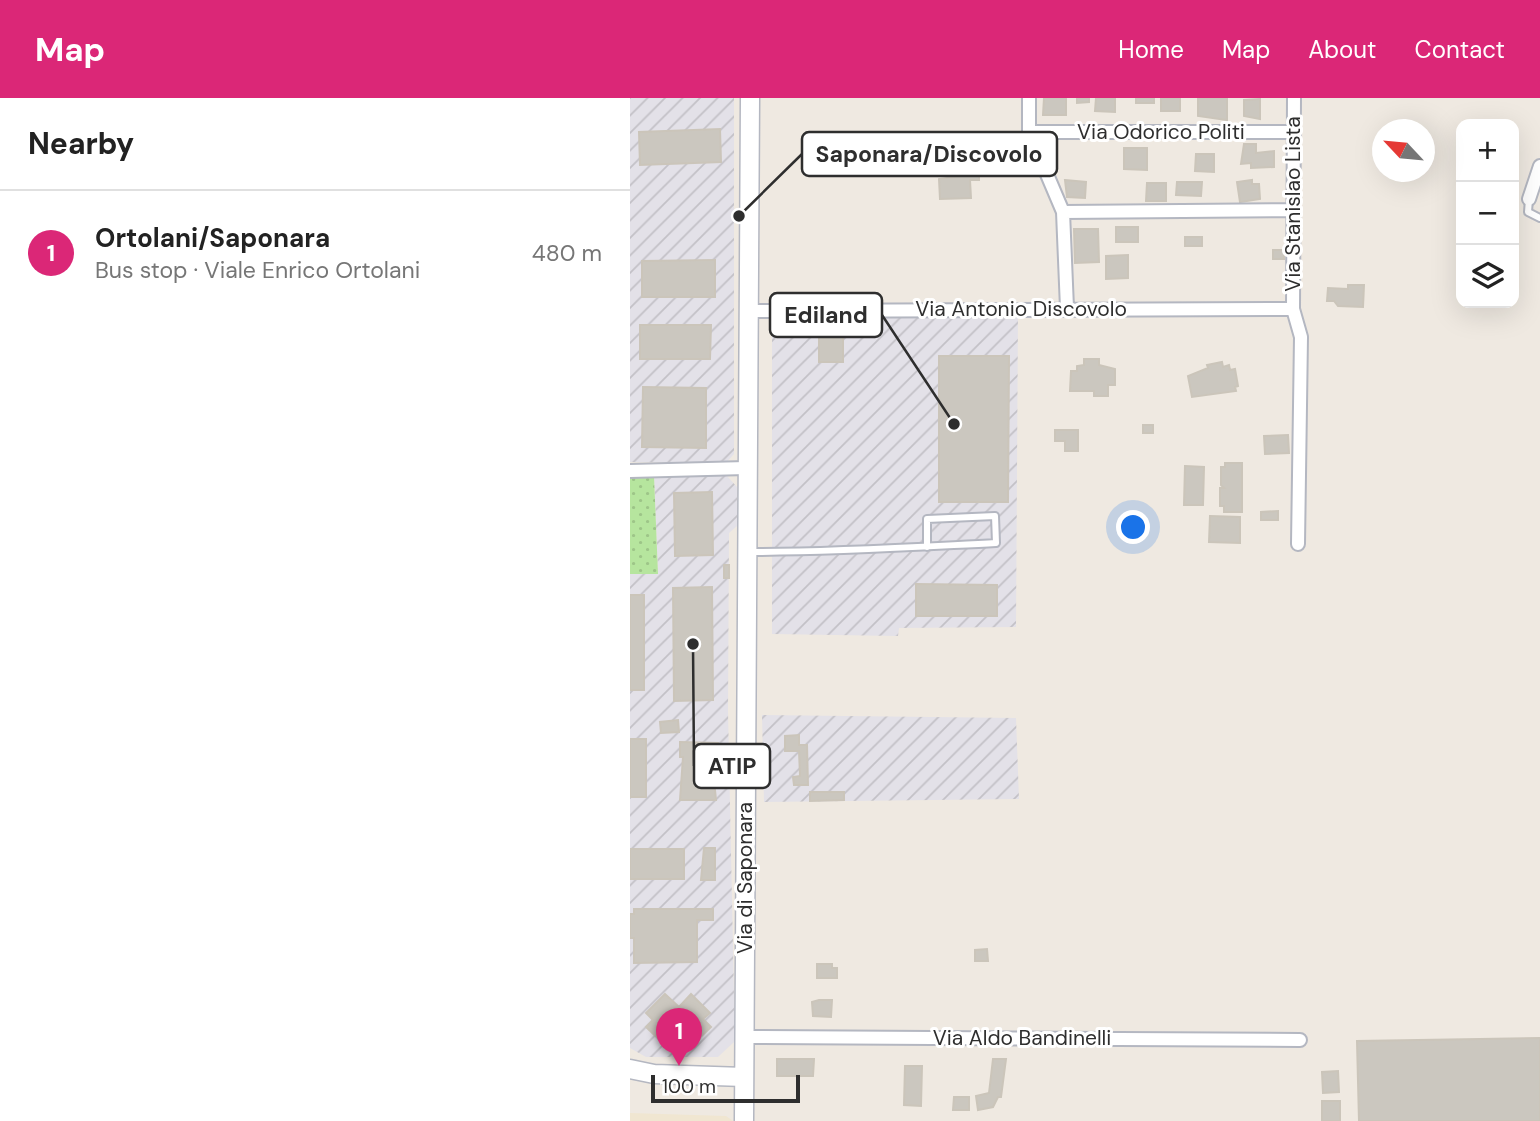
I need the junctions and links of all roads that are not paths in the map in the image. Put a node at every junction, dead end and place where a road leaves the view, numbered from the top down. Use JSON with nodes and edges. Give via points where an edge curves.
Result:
{"nodes":[{"id":1,"x":750,"y":98,"type":"edge"},
{"id":2,"x":1029,"y":98,"type":"edge"},
{"id":3,"x":1294,"y":98,"type":"edge"},
{"id":4,"x":1029,"y":132,"type":"junction"},
{"id":5,"x":1294,"y":132,"type":"junction"},
{"id":6,"x":1540,"y":166,"type":"edge"},
{"id":7,"x":1529,"y":199,"type":"joint"},
{"id":8,"x":1292,"y":210,"type":"junction"},
{"id":9,"x":1063,"y":212,"type":"junction"},
{"id":10,"x":1540,"y":218,"type":"edge"},
{"id":11,"x":1068,"y":308,"type":"junction"},
{"id":12,"x":1293,"y":309,"type":"junction"},
{"id":13,"x":749,"y":311,"type":"junction"},
{"id":14,"x":746,"y":468,"type":"junction"},
{"id":15,"x":630,"y":471,"type":"edge"},
{"id":16,"x":1298,"y":544,"type":"dead end"},
{"id":17,"x":927,"y":547,"type":"junction"},
{"id":18,"x":753,"y":552,"type":"junction"},
{"id":19,"x":744,"y":1037,"type":"junction"},
{"id":20,"x":1300,"y":1040,"type":"dead end"},
{"id":21,"x":630,"y":1069,"type":"edge"},
{"id":22,"x":744,"y":1077,"type":"junction"},
{"id":23,"x":744,"y":1121,"type":"edge"}],
"edges":[{"from":1,"to":13,"type":"street","name":"Via di Saponara"},
{"from":2,"to":4,"type":"street"},
{"from":3,"to":5,"type":"street","name":"Via Stanislao Lista"},
{"from":4,"to":5,"type":"street","name":"Via Odorico Politi"},
{"from":4,"to":9,"type":"street"},
{"from":5,"to":8,"type":"street","name":"Via Stanislao Lista"},
{"from":6,"to":7,"type":"street"},
{"from":7,"to":10,"type":"lane","via":[[1528,212]]},
{"from":8,"to":9,"type":"street"},
{"from":8,"to":12,"type":"street","name":"Via Stanislao Lista"},
{"from":9,"to":11,"type":"street"},
{"from":11,"to":12,"type":"street","name":"Via Antonio Discovolo"},
{"from":11,"to":13,"type":"street","name":"Via Antonio Discovolo"},
{"from":12,"to":16,"type":"street","name":"Via Stanislao Lista","via":[[1301,337]]},
{"from":13,"to":14,"type":"street","name":"Via di Saponara"},
{"from":14,"to":15,"type":"street"},
{"from":14,"to":18,"type":"street","name":"Via di Saponara"},
{"from":17,"to":17,"type":"lane","via":[[996,543],[995,516],[927,519]]},
{"from":17,"to":18,"type":"lane"},
{"from":18,"to":19,"type":"street","name":"Via di Saponara"},
{"from":19,"to":20,"type":"street","name":"Via Aldo Bandinelli"},
{"from":19,"to":22,"type":"street","name":"Via di Saponara"},
{"from":21,"to":22,"type":"street"},
{"from":22,"to":23,"type":"street","name":"Via di Saponara"}]}
